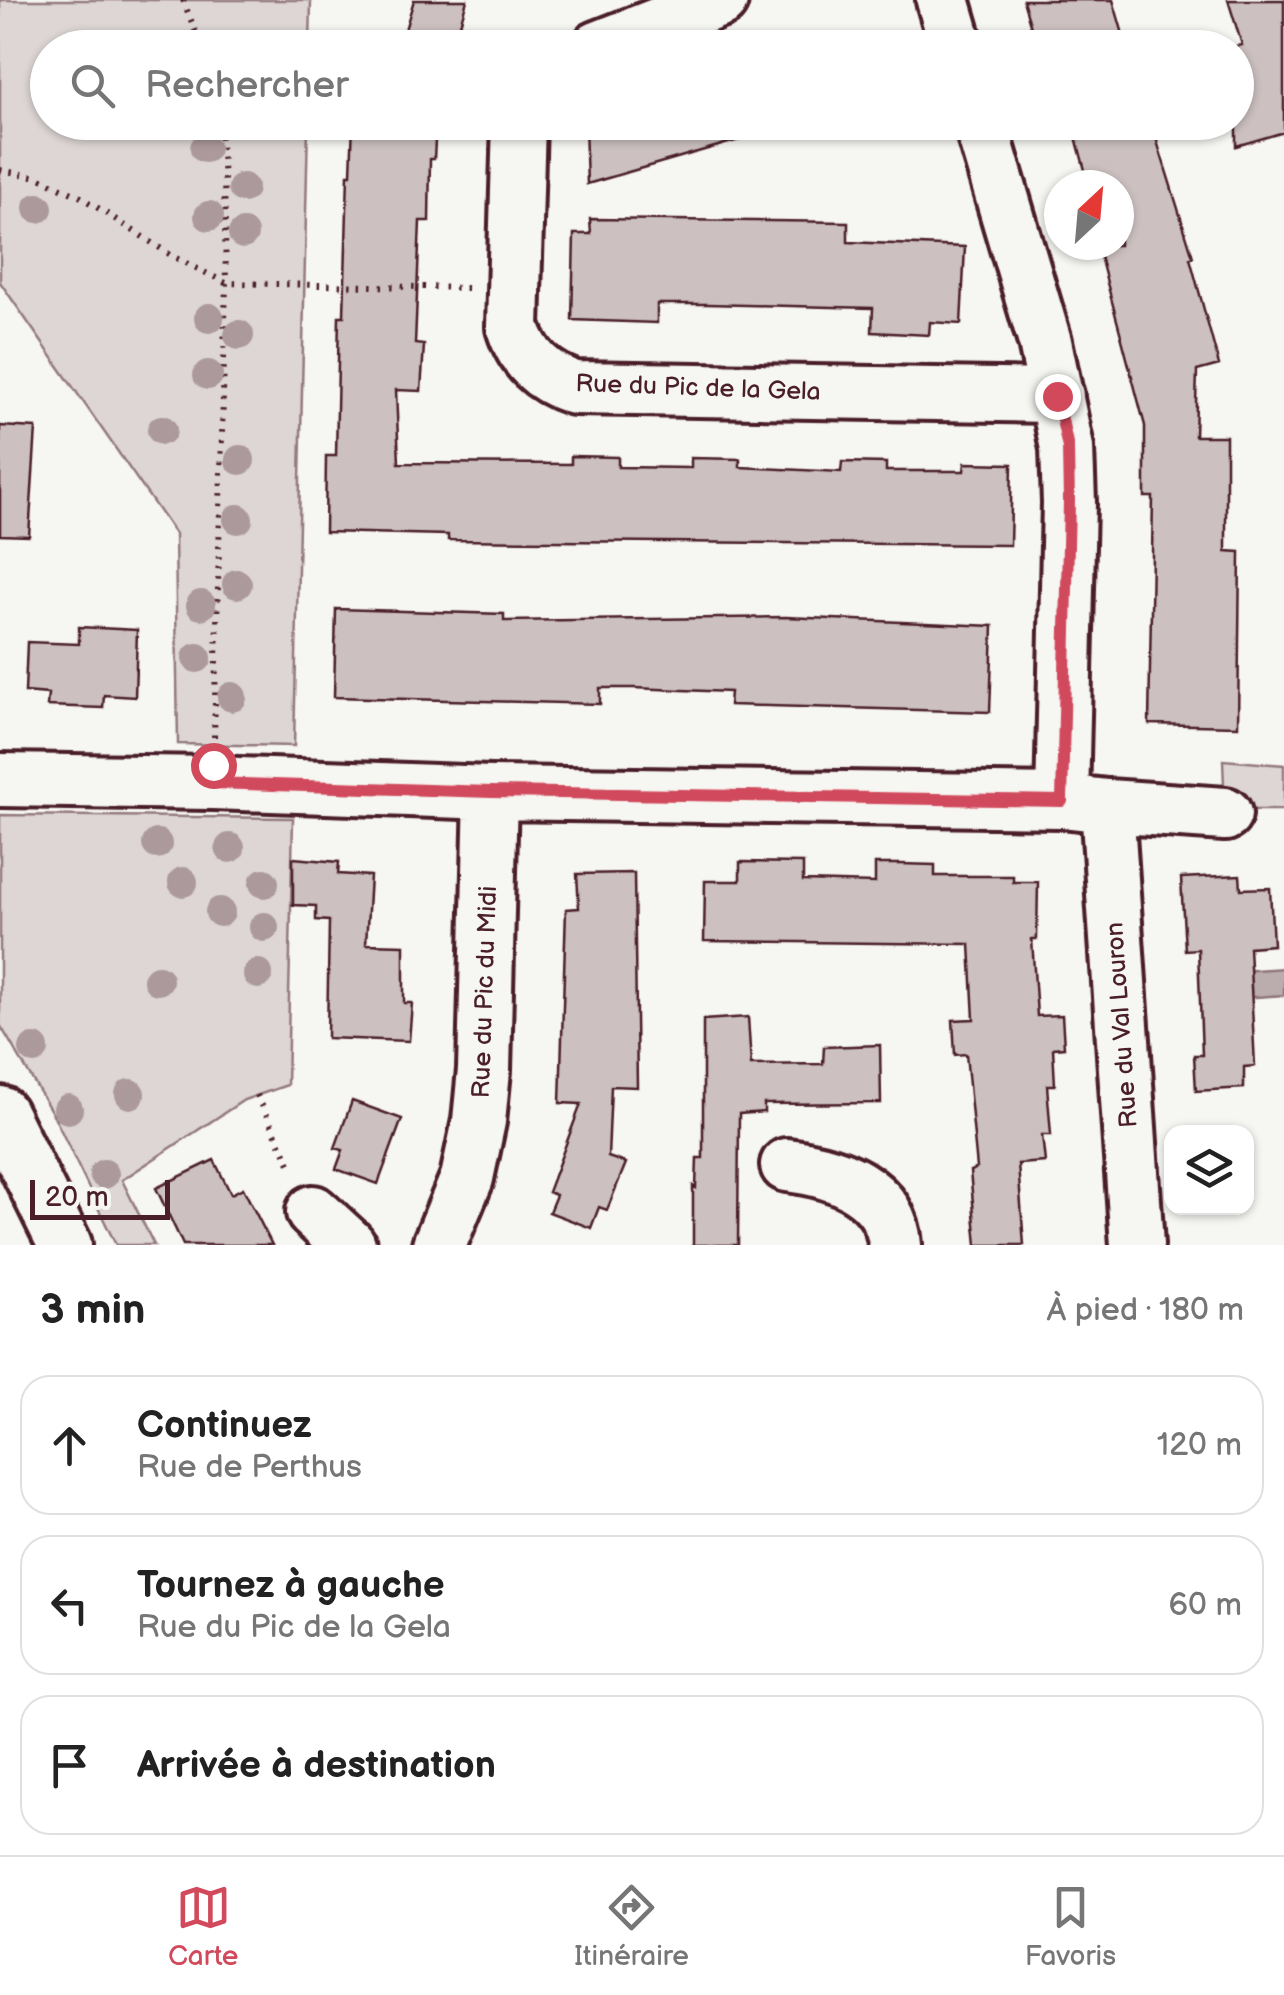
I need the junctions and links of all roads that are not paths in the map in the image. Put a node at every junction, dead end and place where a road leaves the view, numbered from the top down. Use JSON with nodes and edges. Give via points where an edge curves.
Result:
{"nodes":[{"id":1,"x":721,"y":0,"type":"edge"},
{"id":2,"x":943,"y":0,"type":"edge"},
{"id":3,"x":644,"y":30,"type":"edge"},
{"id":4,"x":952,"y":30,"type":"edge"},
{"id":5,"x":518,"y":140,"type":"edge"},
{"id":6,"x":985,"y":140,"type":"edge"},
{"id":7,"x":1057,"y":396,"type":"junction"},
{"id":8,"x":7,"y":784,"type":"edge"},
{"id":9,"x":491,"y":792,"type":"junction"},
{"id":10,"x":1085,"y":803,"type":"junction"},
{"id":11,"x":1224,"y":814,"type":"dead end"},
{"id":12,"x":0,"y":1113,"type":"edge"},
{"id":13,"x":787,"y":1165,"type":"dead end"},
{"id":14,"x":64,"y":1245,"type":"edge"},
{"id":15,"x":438,"y":1245,"type":"edge"},
{"id":16,"x":896,"y":1245,"type":"edge"},
{"id":17,"x":1137,"y":1245,"type":"edge"}],
"edges":[{"from":1,"to":3,"type":"street"},
{"from":2,"to":4,"type":"street"},
{"from":5,"to":7,"type":"street","name":"Rue du Pic de la Gela","via":[[513,327],[521,350],[543,374],[574,388]]},
{"from":6,"to":7,"type":"street"},
{"from":7,"to":10,"type":"street","via":[[1068,448]]},
{"from":8,"to":9,"type":"street"},
{"from":9,"to":10,"type":"street"},
{"from":9,"to":15,"type":"street","name":"Rue du Pic du Midi","via":[[479,1121],[467,1178]]},
{"from":10,"to":11,"type":"street"},
{"from":10,"to":17,"type":"street","name":"Rue du Val Louron"},
{"from":12,"to":14,"type":"street"},
{"from":13,"to":16,"type":"street","via":[[843,1178],[871,1194],[890,1218]]}]}
